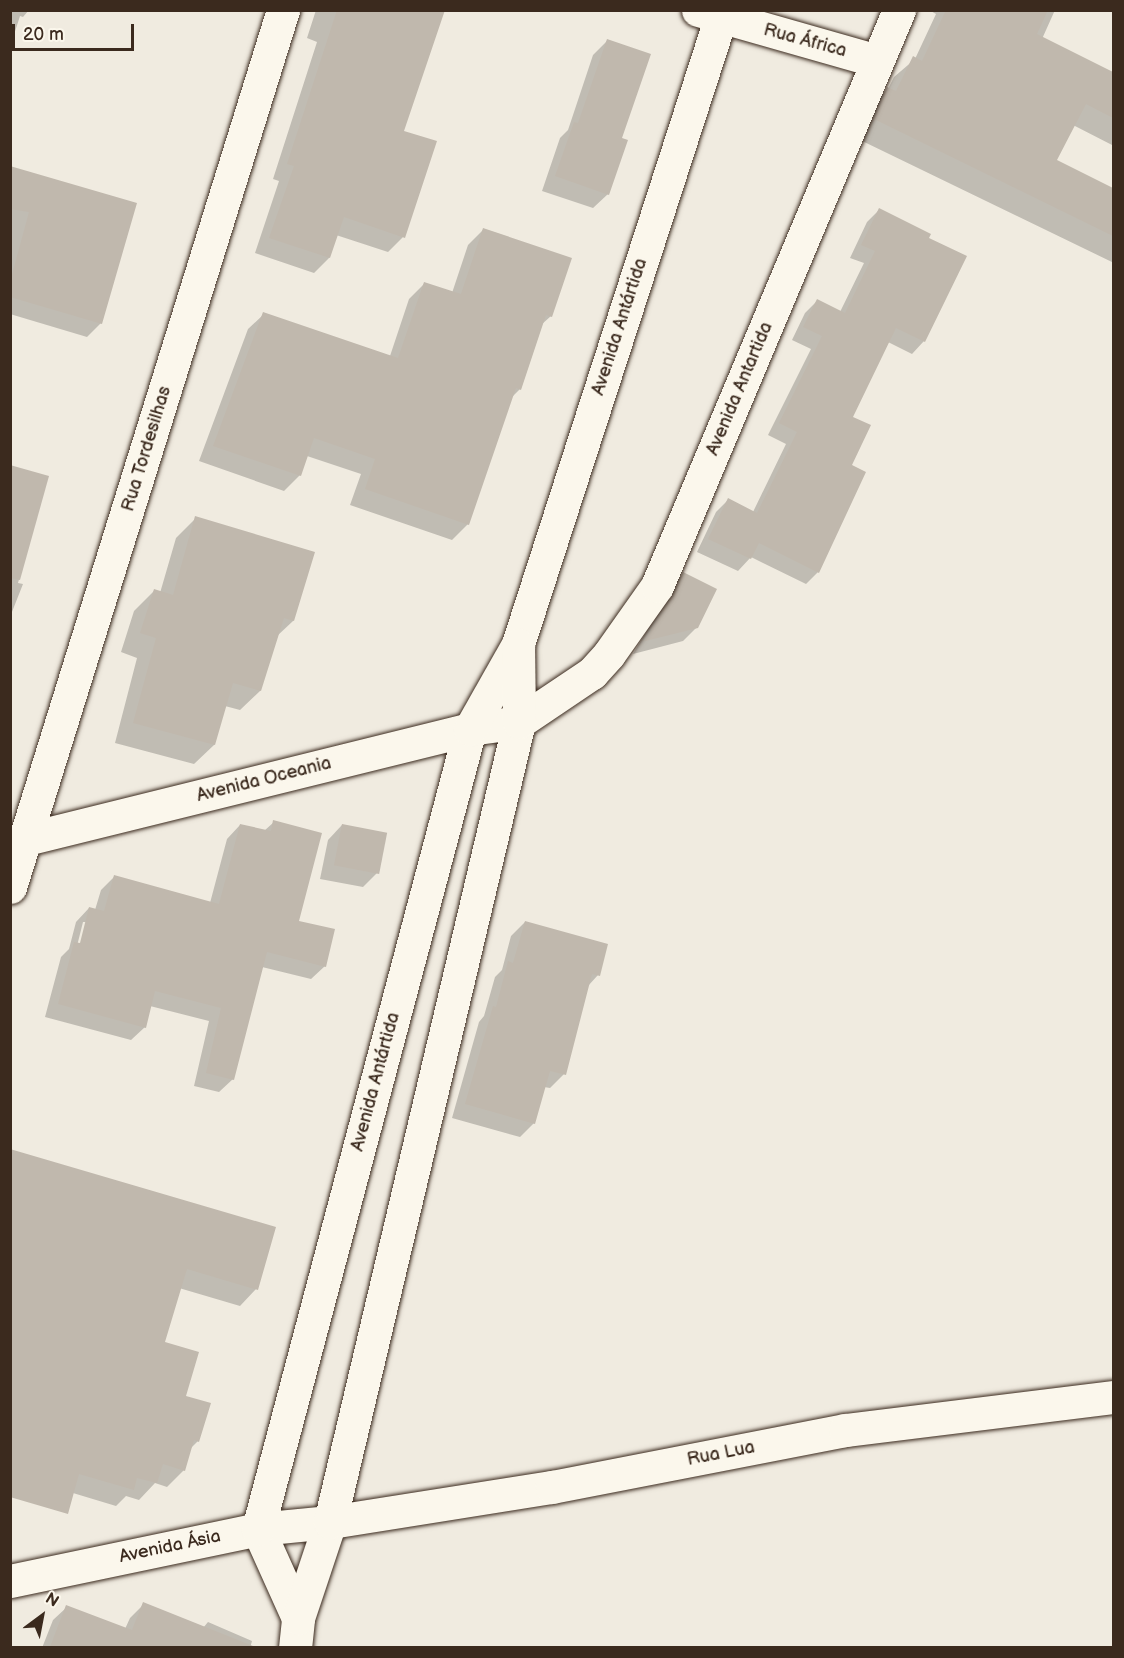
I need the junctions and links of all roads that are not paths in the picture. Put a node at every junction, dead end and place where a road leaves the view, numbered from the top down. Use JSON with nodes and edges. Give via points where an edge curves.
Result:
{"nodes":[{"id":1,"x":283,"y":10,"type":"edge"},
{"id":2,"x":899,"y":10,"type":"edge"},
{"id":3,"x":714,"y":13,"type":"edge"},
{"id":4,"x":877,"y":61,"type":"junction"},
{"id":5,"x":518,"y":644,"type":"junction"},
{"id":6,"x":519,"y":722,"type":"junction"},
{"id":7,"x":470,"y":729,"type":"junction"},
{"id":8,"x":18,"y":841,"type":"edge"},
{"id":9,"x":10,"y":887,"type":"edge"},
{"id":10,"x":1113,"y":1396,"type":"edge"},
{"id":11,"x":330,"y":1522,"type":"junction"},
{"id":12,"x":258,"y":1529,"type":"junction"},
{"id":13,"x":10,"y":1581,"type":"edge"},
{"id":14,"x":297,"y":1633,"type":"edge"}],
"edges":[{"from":1,"to":8,"type":"street","name":"Rua Tordesilhas"},
{"from":2,"to":4,"type":"street","name":"Avenida Antartida"},
{"from":3,"to":4,"type":"street","name":"Rua África"},
{"from":3,"to":5,"type":"street","name":"Avenida Antártida"},
{"from":4,"to":6,"type":"street","name":"Avenida Antartida","via":[[657,586],[592,672]]},
{"from":5,"to":6,"type":"street","name":"Avenida Antártida"},
{"from":5,"to":7,"type":"street","name":"Avenida Antártida"},
{"from":6,"to":7,"type":"street","name":"Avenida Oceania"},
{"from":6,"to":11,"type":"street","name":"Avenida Antártida"},
{"from":7,"to":8,"type":"street","name":"Avenida Oceania"},
{"from":7,"to":12,"type":"street","name":"Avenida Antártida"},
{"from":8,"to":9,"type":"street","name":"Rua Tordesilhas"},
{"from":10,"to":11,"type":"street","name":"Rua Lua","via":[[845,1430],[552,1487]]},
{"from":11,"to":12,"type":"street","name":"Avenida Ásia"},
{"from":11,"to":14,"type":"street","name":"Avenida Antártida"},
{"from":12,"to":13,"type":"street","name":"Avenida Ásia"},
{"from":12,"to":14,"type":"street"}]}
